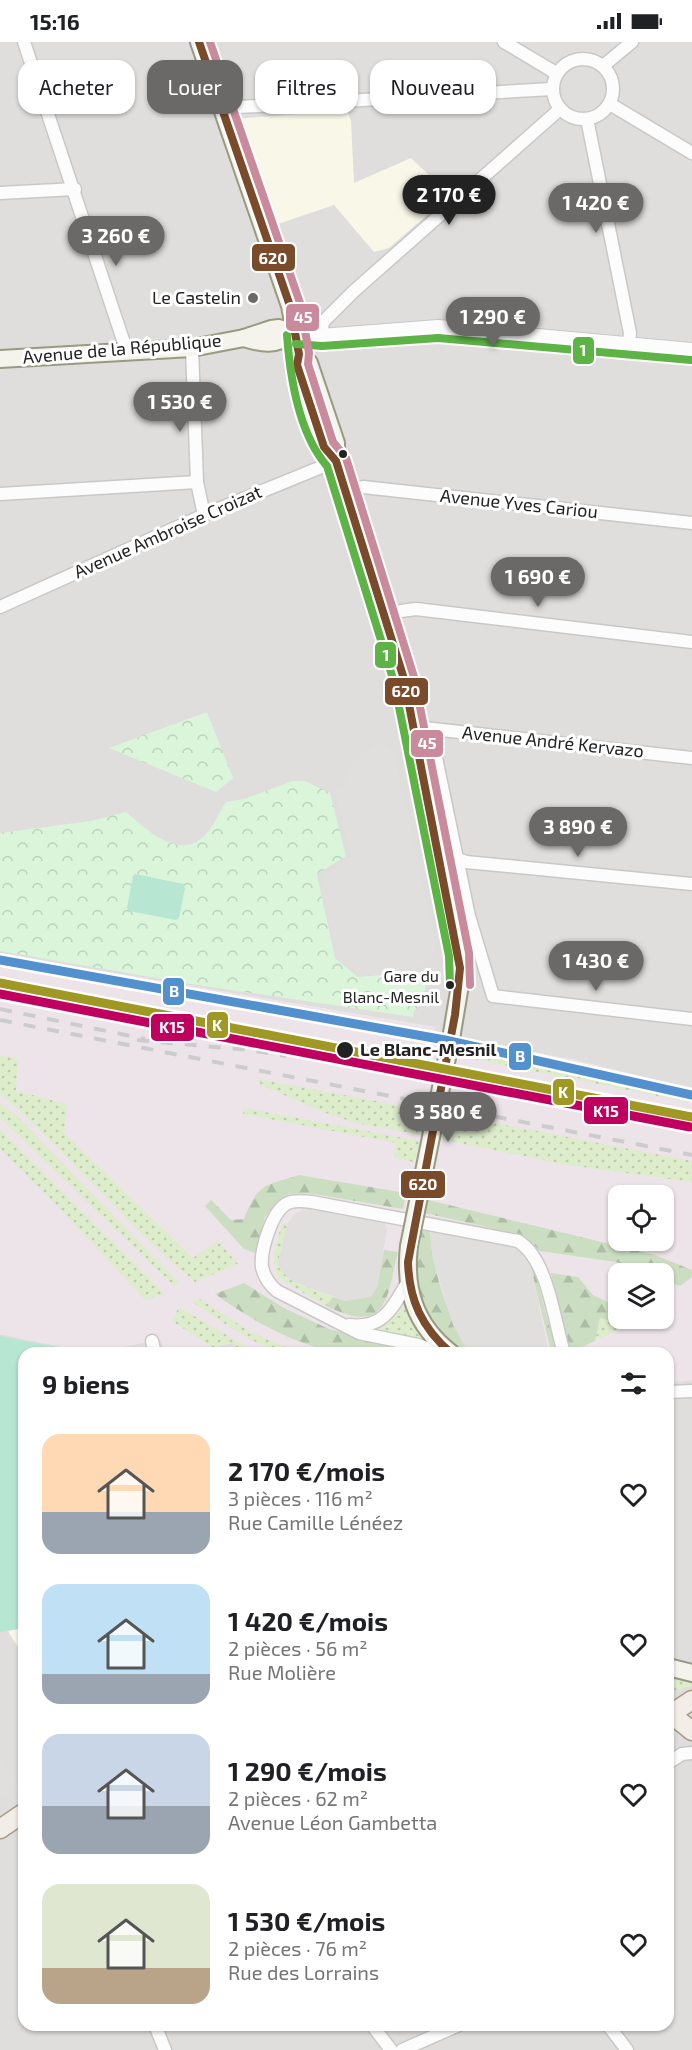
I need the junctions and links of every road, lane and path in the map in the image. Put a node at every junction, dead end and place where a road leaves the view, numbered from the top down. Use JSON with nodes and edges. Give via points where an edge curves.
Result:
{"nodes":[{"id":1,"x":24,"y":42,"type":"edge"},
{"id":2,"x":199,"y":42,"type":"edge"},
{"id":3,"x":504,"y":42,"type":"edge"},
{"id":4,"x":632,"y":42,"type":"edge"},
{"id":5,"x":205,"y":60,"type":"edge"},
{"id":6,"x":603,"y":66,"type":"junction"},
{"id":7,"x":556,"y":73,"type":"junction"},
{"id":8,"x":552,"y":89,"type":"junction"},
{"id":9,"x":610,"y":104,"type":"junction"},
{"id":10,"x":243,"y":107,"type":"edge"},
{"id":11,"x":560,"y":109,"type":"junction"},
{"id":12,"x":224,"y":114,"type":"edge"},
{"id":13,"x":587,"y":119,"type":"junction"},
{"id":14,"x":692,"y":153,"type":"edge"},
{"id":15,"x":75,"y":189,"type":"junction"},
{"id":16,"x":0,"y":193,"type":"edge"},
{"id":17,"x":294,"y":334,"type":"junction"},
{"id":18,"x":321,"y":336,"type":"junction"},
{"id":19,"x":629,"y":344,"type":"junction"},
{"id":20,"x":192,"y":348,"type":"junction"},
{"id":21,"x":692,"y":351,"type":"edge"},
{"id":22,"x":127,"y":352,"type":"junction"},
{"id":23,"x":0,"y":358,"type":"edge"},
{"id":24,"x":336,"y":460,"type":"junction"},
{"id":25,"x":197,"y":483,"type":"junction"},
{"id":26,"x":346,"y":491,"type":"junction"},
{"id":27,"x":0,"y":494,"type":"edge"},
{"id":28,"x":204,"y":515,"type":"junction"},
{"id":29,"x":692,"y":523,"type":"edge"},
{"id":30,"x":0,"y":607,"type":"edge"},
{"id":31,"x":386,"y":613,"type":"junction"},
{"id":32,"x":692,"y":642,"type":"edge"},
{"id":33,"x":422,"y":728,"type":"junction"},
{"id":34,"x":692,"y":758,"type":"edge"},
{"id":35,"x":455,"y":858,"type":"junction"},
{"id":36,"x":692,"y":884,"type":"edge"},
{"id":37,"x":692,"y":1019,"type":"edge"},
{"id":38,"x":407,"y":1283,"type":"junction"},
{"id":39,"x":342,"y":1325,"type":"junction"},
{"id":40,"x":424,"y":1347,"type":"edge"},
{"id":41,"x":445,"y":1347,"type":"edge"},
{"id":42,"x":562,"y":1347,"type":"edge"},
{"id":43,"x":692,"y":1391,"type":"edge"},
{"id":44,"x":674,"y":1392,"type":"edge"},
{"id":45,"x":674,"y":1669,"type":"edge"},
{"id":46,"x":692,"y":1674,"type":"edge"},
{"id":47,"x":692,"y":1700,"type":"edge"},
{"id":48,"x":674,"y":1709,"type":"edge"},
{"id":49,"x":674,"y":1711,"type":"edge"},
{"id":50,"x":692,"y":1711,"type":"edge"},
{"id":51,"x":674,"y":1715,"type":"edge"},
{"id":52,"x":692,"y":1731,"type":"edge"},
{"id":53,"x":692,"y":1753,"type":"edge"},
{"id":54,"x":674,"y":1759,"type":"edge"},
{"id":55,"x":18,"y":1814,"type":"edge"},
{"id":56,"x":18,"y":1816,"type":"edge"},
{"id":57,"x":0,"y":1818,"type":"edge"},
{"id":58,"x":0,"y":1829,"type":"edge"},
{"id":59,"x":157,"y":2031,"type":"edge"},
{"id":60,"x":377,"y":2031,"type":"edge"},
{"id":61,"x":445,"y":2031,"type":"edge"},
{"id":62,"x":613,"y":2031,"type":"edge"},
{"id":63,"x":165,"y":2050,"type":"edge"},
{"id":64,"x":391,"y":2050,"type":"edge"},
{"id":65,"x":402,"y":2050,"type":"edge"},
{"id":66,"x":627,"y":2050,"type":"edge"}],
"edges":[{"from":1,"to":15,"type":"street"},
{"from":2,"to":5,"type":"main road"},
{"from":3,"to":7,"type":"street"},
{"from":4,"to":6,"type":"street"},
{"from":6,"to":7,"type":"street","via":[[584,58],[564,65]]},
{"from":6,"to":9,"type":"street","via":[[613,84]]},
{"from":7,"to":8,"type":"street"},
{"from":8,"to":10,"type":"street"},
{"from":8,"to":11,"type":"street"},
{"from":9,"to":13,"type":"street"},
{"from":9,"to":14,"type":"street"},
{"from":11,"to":13,"type":"street","via":[[568,116]]},
{"from":11,"to":18,"type":"street","via":[[354,291],[323,322]]},
{"from":12,"to":17,"type":"main road","via":[[290,306]]},
{"from":13,"to":19,"type":"street","via":[[630,333]]},
{"from":15,"to":16,"type":"street"},
{"from":15,"to":22,"type":"street"},
{"from":17,"to":18,"type":"street"},
{"from":17,"to":20,"type":"main road","name":"Avenue de la République","via":[[280,343],[244,338]]},
{"from":17,"to":24,"type":"main road","via":[[299,354],[312,370],[336,443]]},
{"from":18,"to":19,"type":"street","via":[[438,327]]},
{"from":19,"to":21,"type":"street"},
{"from":20,"to":22,"type":"main road","name":"Avenue de la République"},
{"from":20,"to":25,"type":"street"},
{"from":22,"to":23,"type":"main road","name":"Avenue de la République"},
{"from":24,"to":26,"type":"main road"},
{"from":24,"to":28,"type":"street","name":"Avenue Ambroise Croizat"},
{"from":25,"to":27,"type":"street"},
{"from":25,"to":28,"type":"street"},
{"from":26,"to":29,"type":"street","name":"Avenue Yves Cariou","via":[[363,487]]},
{"from":26,"to":31,"type":"main road"},
{"from":28,"to":30,"type":"street","name":"Avenue Ambroise Croizat"},
{"from":31,"to":32,"type":"street","via":[[416,609]]},
{"from":31,"to":33,"type":"main road"},
{"from":33,"to":34,"type":"street","name":"Avenue André Kervazo"},
{"from":33,"to":35,"type":"street"},
{"from":33,"to":38,"type":"main road","bridge":true,"via":[[459,955],[460,985],[409,1246]]},
{"from":35,"to":36,"type":"street"},
{"from":35,"to":37,"type":"street","via":[[493,996]]},
{"from":38,"to":39,"type":"street","via":[[386,1316],[369,1326]]},
{"from":38,"to":41,"type":"main road","via":[[423,1323]]},
{"from":39,"to":40,"type":"street","via":[[371,1337]]},
{"from":39,"to":42,"type":"street","via":[[277,1291],[265,1276],[262,1261],[272,1221],[288,1204],[312,1202],[518,1241],[542,1272]]},
{"from":43,"to":44,"type":"street"},
{"from":45,"to":46,"type":"main road"},
{"from":47,"to":48,"type":"main road"},
{"from":49,"to":50,"type":"main road"},
{"from":51,"to":52,"type":"main road"},
{"from":53,"to":54,"type":"street"},
{"from":55,"to":57,"type":"main road"},
{"from":56,"to":58,"type":"main road"},
{"from":59,"to":63,"type":"street"},
{"from":60,"to":64,"type":"street"},
{"from":61,"to":65,"type":"street"},
{"from":62,"to":66,"type":"street"}]}
